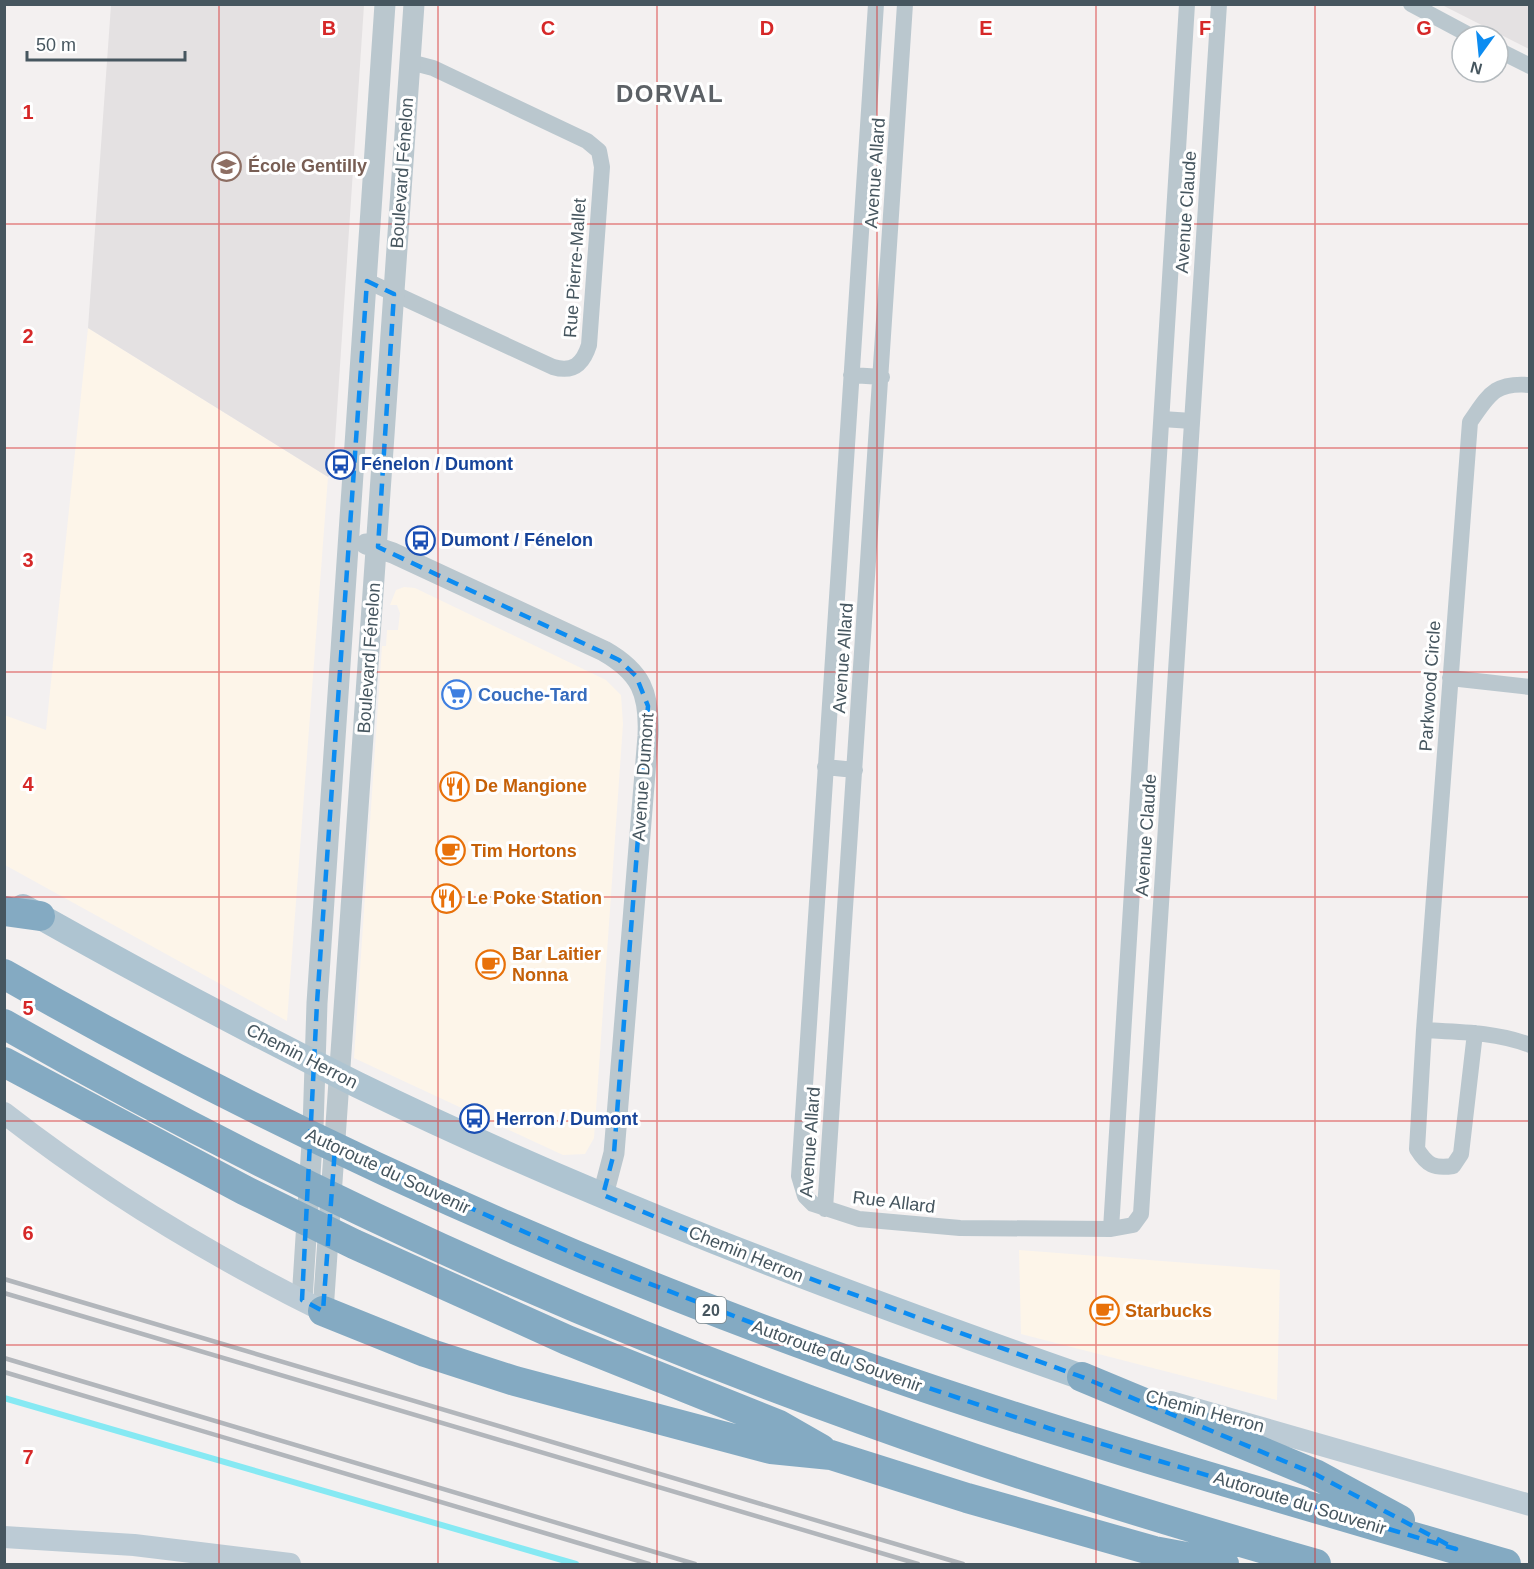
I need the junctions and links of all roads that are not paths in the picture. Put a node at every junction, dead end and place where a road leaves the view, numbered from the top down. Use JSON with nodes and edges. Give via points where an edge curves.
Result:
{"nodes":[{"id":1,"x":385,"y":4,"type":"edge"},
{"id":2,"x":414,"y":4,"type":"edge"},
{"id":3,"x":876,"y":4,"type":"edge"},
{"id":4,"x":905,"y":4,"type":"edge"},
{"id":5,"x":1187,"y":4,"type":"edge"},
{"id":6,"x":1219,"y":4,"type":"edge"},
{"id":7,"x":1411,"y":4,"type":"edge"},
{"id":8,"x":1450,"y":25,"type":"edge"},
{"id":9,"x":1510,"y":56,"type":"edge"},
{"id":10,"x":410,"y":62,"type":"junction"},
{"id":11,"x":1530,"y":66,"type":"edge"},
{"id":12,"x":367,"y":281,"type":"junction"},
{"id":13,"x":394,"y":294,"type":"junction"},
{"id":14,"x":851,"y":375,"type":"junction"},
{"id":15,"x":882,"y":377,"type":"junction"},
{"id":16,"x":1530,"y":385,"type":"edge"},
{"id":17,"x":1162,"y":419,"type":"junction"},
{"id":18,"x":1192,"y":422,"type":"junction"},
{"id":19,"x":350,"y":542,"type":"junction"},
{"id":20,"x":378,"y":547,"type":"junction"},
{"id":21,"x":1450,"y":678,"type":"junction"},
{"id":22,"x":1530,"y":687,"type":"edge"},
{"id":23,"x":825,"y":767,"type":"junction"},
{"id":24,"x":855,"y":770,"type":"junction"},
{"id":25,"x":4,"y":897,"type":"edge"},
{"id":26,"x":4,"y":911,"type":"edge"},
{"id":27,"x":40,"y":916,"type":"junction"},
{"id":28,"x":4,"y":975,"type":"edge"},
{"id":29,"x":4,"y":1024,"type":"edge"},
{"id":30,"x":1424,"y":1030,"type":"junction"},
{"id":31,"x":1475,"y":1033,"type":"junction"},
{"id":32,"x":1530,"y":1045,"type":"edge"},
{"id":33,"x":4,"y":1062,"type":"edge"},
{"id":34,"x":4,"y":1113,"type":"edge"},
{"id":35,"x":603,"y":1195,"type":"junction"},
{"id":36,"x":825,"y":1209,"type":"junction"},
{"id":37,"x":960,"y":1228,"type":"joint"},
{"id":38,"x":1111,"y":1229,"type":"junction"},
{"id":39,"x":313,"y":1306,"type":"junction"},
{"id":40,"x":1082,"y":1377,"type":"junction"},
{"id":41,"x":831,"y":1455,"type":"junction"},
{"id":42,"x":1530,"y":1505,"type":"edge"},
{"id":43,"x":4,"y":1537,"type":"edge"},
{"id":44,"x":1456,"y":1549,"type":"junction"},
{"id":45,"x":290,"y":1564,"type":"edge"},
{"id":46,"x":1224,"y":1564,"type":"edge"},
{"id":47,"x":1316,"y":1564,"type":"edge"},
{"id":48,"x":1506,"y":1564,"type":"edge"}],
"edges":[{"from":1,"to":12,"type":"street","name":"Boulevard Fénelon"},
{"from":2,"to":10,"type":"street","name":"Boulevard Fénelon"},
{"from":3,"to":14,"type":"street","name":"Avenue Allard"},
{"from":4,"to":15,"type":"street","name":"Avenue Allard"},
{"from":5,"to":17,"type":"street","name":"Avenue Claude"},
{"from":6,"to":18,"type":"street","name":"Avenue Claude"},
{"from":7,"to":8,"type":"street"},
{"from":9,"to":11,"type":"street"},
{"from":10,"to":13,"type":"street","name":"Boulevard Fénelon"},
{"from":10,"to":13,"type":"street","name":"Rue Pierre-Mallet","via":[[444,73],[587,141],[600,151],[589,345],[579,364],[561,369]]},
{"from":12,"to":13,"type":"street","name":"Rue Pierre-Mallet"},
{"from":12,"to":19,"type":"street","name":"Boulevard Fénelon"},
{"from":13,"to":20,"type":"street","name":"Boulevard Fénelon"},
{"from":14,"to":15,"type":"street"},
{"from":14,"to":23,"type":"street","name":"Avenue Allard"},
{"from":15,"to":24,"type":"street","name":"Avenue Allard"},
{"from":16,"to":21,"type":"street","name":"Parkwood Circle","via":[[1510,384],[1489,394],[1470,422]]},
{"from":17,"to":18,"type":"street"},
{"from":17,"to":38,"type":"street","name":"Avenue Claude"},
{"from":18,"to":38,"type":"street","name":"Avenue Claude","via":[[1141,1214],[1133,1225]]},
{"from":19,"to":20,"type":"street","name":"Avenue Dumont"},
{"from":19,"to":39,"type":"street","name":"Boulevard Fénelon","via":[[304,1247]]},
{"from":20,"to":35,"type":"street","name":"Avenue Dumont","via":[[604,651],[629,667],[642,687],[648,706],[648,736],[614,1153]]},
{"from":20,"to":39,"type":"street","name":"Boulevard Fénelon","via":[[327,1259]]},
{"from":21,"to":22,"type":"street"},
{"from":21,"to":30,"type":"street","name":"Parkwood Circle"},
{"from":23,"to":24,"type":"street"},
{"from":23,"to":36,"type":"street","name":"Avenue Allard","via":[[799,1176],[805,1196]]},
{"from":24,"to":36,"type":"street","name":"Avenue Allard"},
{"from":25,"to":27,"type":"main road","name":"Chemin Herron"},
{"from":26,"to":27,"type":"highway"},
{"from":27,"to":35,"type":"main road","name":"Chemin Herron","via":[[349,1080]]},
{"from":28,"to":44,"type":"highway","name":"Autoroute du Souvenir","number":"20","via":[[324,1143],[531,1237],[711,1310],[1038,1425]]},
{"from":29,"to":47,"type":"highway","via":[[285,1174],[625,1328],[955,1453]]},
{"from":30,"to":31,"type":"street"},
{"from":30,"to":31,"type":"street","name":"Parkwood Circle","via":[[1417,1149],[1426,1163],[1439,1168],[1453,1166],[1461,1154]]},
{"from":31,"to":32,"type":"street"},
{"from":33,"to":41,"type":"highway","via":[[213,1174],[363,1248],[567,1340],[779,1425]]},
{"from":34,"to":39,"type":"main road","via":[[162,1224]]},
{"from":35,"to":40,"type":"main road","name":"Chemin Herron","via":[[767,1263]]},
{"from":36,"to":37,"type":"street","name":"Rue Allard","via":[[859,1219]]},
{"from":37,"to":38,"type":"street","name":"Avenue Claude"},
{"from":39,"to":41,"type":"highway","via":[[425,1353],[515,1381],[771,1449]]},
{"from":40,"to":42,"type":"main road","name":"Chemin Herron"},
{"from":40,"to":44,"type":"highway","via":[[1315,1474]]},
{"from":41,"to":46,"type":"highway","via":[[1154,1551]]},
{"from":43,"to":45,"type":"main road","via":[[134,1545]]},
{"from":44,"to":48,"type":"highway","name":"Autoroute du Souvenir","number":"20"}]}
